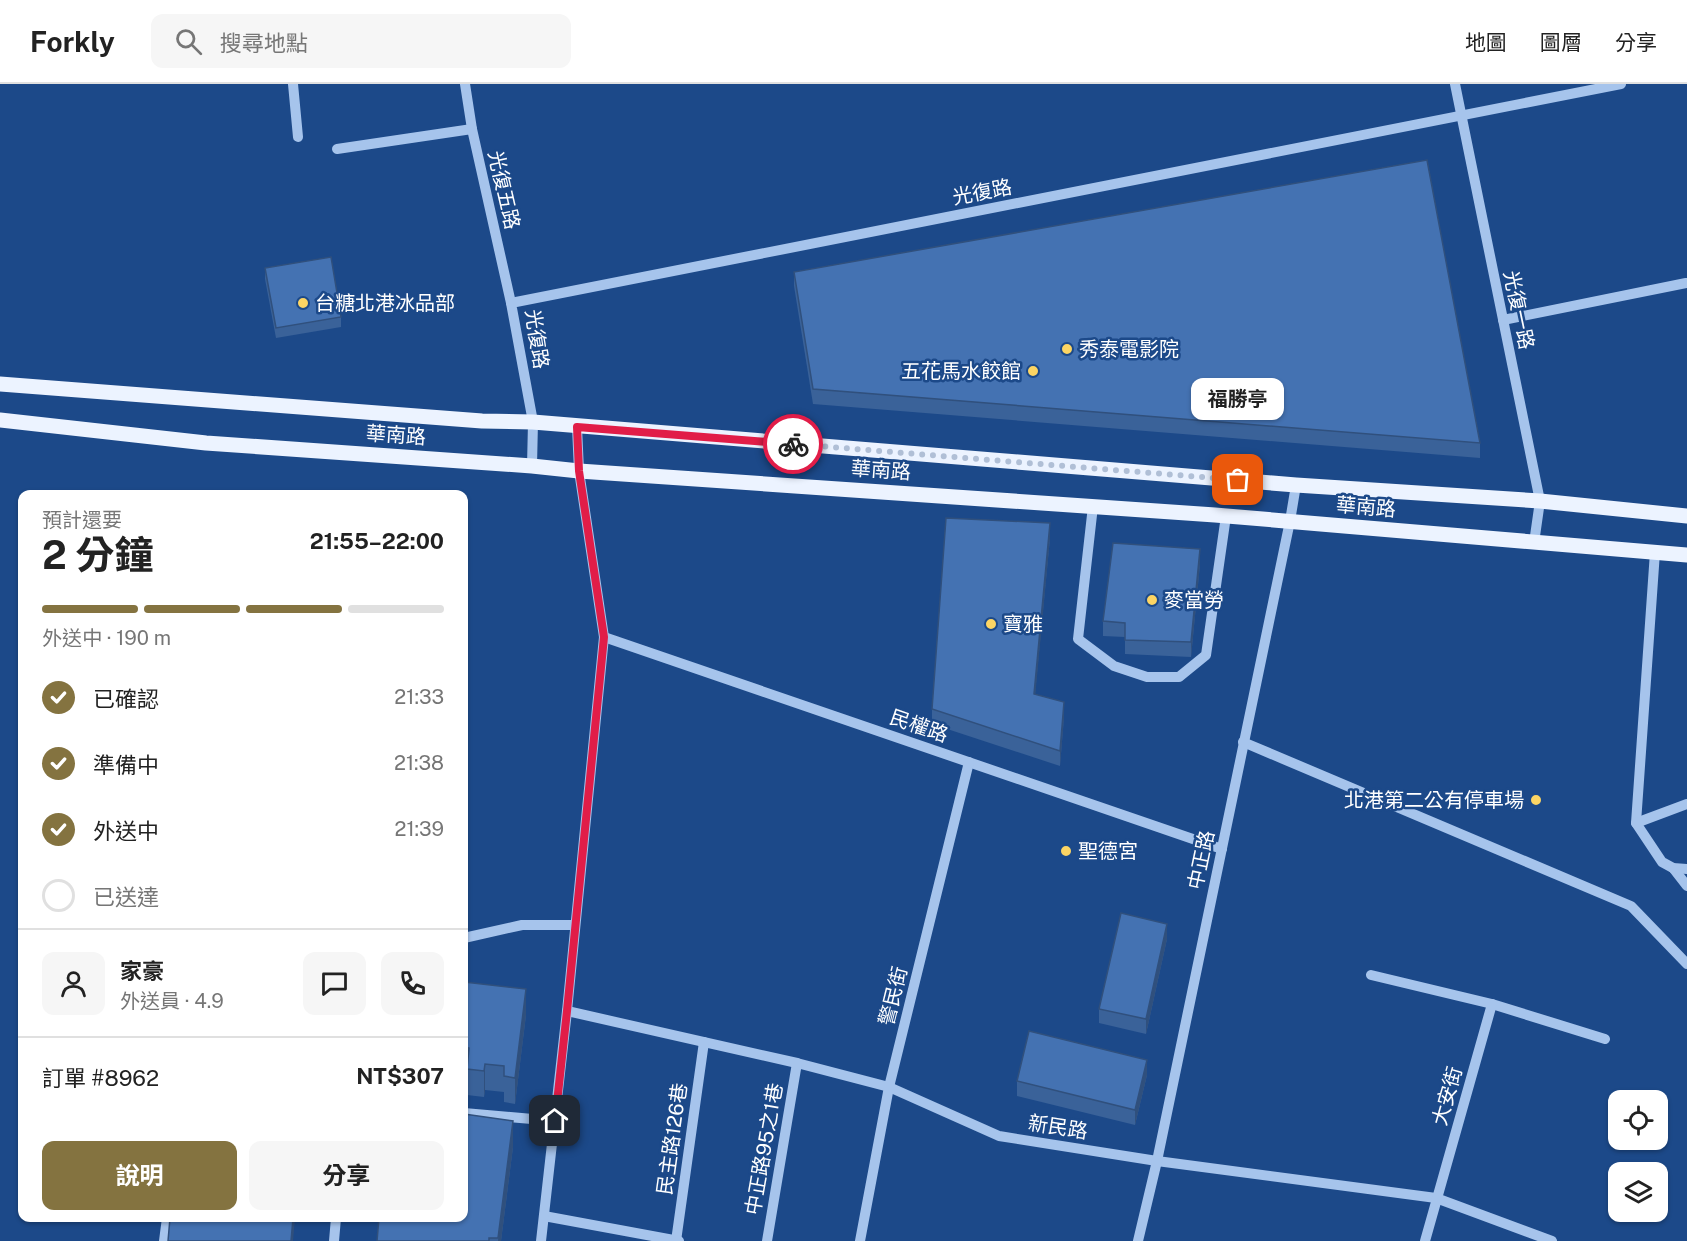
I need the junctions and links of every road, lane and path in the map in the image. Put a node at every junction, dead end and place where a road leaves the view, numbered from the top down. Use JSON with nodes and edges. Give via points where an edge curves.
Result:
{"nodes":[{"id":1,"x":293,"y":84,"type":"edge"},
{"id":2,"x":465,"y":84,"type":"edge"},
{"id":3,"x":1455,"y":84,"type":"edge"},
{"id":4,"x":1621,"y":84,"type":"edge"},
{"id":5,"x":1461,"y":117,"type":"junction"},
{"id":6,"x":472,"y":129,"type":"junction"},
{"id":7,"x":298,"y":137,"type":"dead end"},
{"id":8,"x":337,"y":149,"type":"dead end"},
{"id":9,"x":1686,"y":283,"type":"edge"},
{"id":10,"x":511,"y":303,"type":"junction"},
{"id":11,"x":1503,"y":320,"type":"junction"},
{"id":12,"x":0,"y":384,"type":"edge"},
{"id":13,"x":0,"y":420,"type":"edge"},
{"id":14,"x":533,"y":422,"type":"junction"},
{"id":15,"x":577,"y":427,"type":"junction"},
{"id":16,"x":532,"y":466,"type":"junction"},
{"id":17,"x":579,"y":471,"type":"junction"},
{"id":18,"x":1296,"y":484,"type":"junction"},
{"id":19,"x":1540,"y":501,"type":"junction"},
{"id":20,"x":1093,"y":506,"type":"junction"},
{"id":21,"x":1226,"y":516,"type":"junction"},
{"id":22,"x":1687,"y":516,"type":"edge"},
{"id":23,"x":1290,"y":521,"type":"junction"},
{"id":24,"x":1534,"y":543,"type":"junction"},
{"id":25,"x":1655,"y":552,"type":"junction"},
{"id":26,"x":1687,"y":555,"type":"edge"},
{"id":27,"x":604,"y":637,"type":"junction"},
{"id":28,"x":1243,"y":742,"type":"junction"},
{"id":29,"x":969,"y":762,"type":"junction"},
{"id":30,"x":1687,"y":804,"type":"edge"},
{"id":31,"x":1636,"y":823,"type":"junction"},
{"id":32,"x":1222,"y":849,"type":"junction"},
{"id":33,"x":1673,"y":868,"type":"junction"},
{"id":34,"x":1687,"y":869,"type":"edge"},
{"id":35,"x":1687,"y":886,"type":"edge"},
{"id":36,"x":575,"y":925,"type":"junction"},
{"id":37,"x":468,"y":937,"type":"edge"},
{"id":38,"x":1687,"y":964,"type":"edge"},
{"id":39,"x":1371,"y":975,"type":"dead end"},
{"id":40,"x":1492,"y":1004,"type":"junction"},
{"id":41,"x":567,"y":1011,"type":"junction"},
{"id":42,"x":1605,"y":1039,"type":"dead end"},
{"id":43,"x":704,"y":1042,"type":"junction"},
{"id":44,"x":797,"y":1063,"type":"junction"},
{"id":45,"x":889,"y":1087,"type":"junction"},
{"id":46,"x":468,"y":1113,"type":"edge"},
{"id":47,"x":555,"y":1121,"type":"junction"},
{"id":48,"x":1156,"y":1161,"type":"junction"},
{"id":49,"x":1436,"y":1198,"type":"junction"},
{"id":50,"x":544,"y":1216,"type":"junction"},
{"id":51,"x":166,"y":1222,"type":"edge"},
{"id":52,"x":336,"y":1222,"type":"edge"},
{"id":53,"x":164,"y":1241,"type":"edge"},
{"id":54,"x":334,"y":1241,"type":"edge"},
{"id":55,"x":542,"y":1241,"type":"edge"},
{"id":56,"x":678,"y":1241,"type":"edge"},
{"id":57,"x":767,"y":1241,"type":"edge"},
{"id":58,"x":861,"y":1241,"type":"edge"},
{"id":59,"x":1138,"y":1241,"type":"edge"},
{"id":60,"x":1425,"y":1241,"type":"edge"},
{"id":61,"x":1552,"y":1241,"type":"edge"}],
"edges":[{"from":1,"to":7,"type":"street"},
{"from":2,"to":6,"type":"street","name":"光復五路"},
{"from":3,"to":5,"type":"street","name":"光復一路"},
{"from":4,"to":5,"type":"street","name":"光復路"},
{"from":5,"to":10,"type":"street","name":"光復路"},
{"from":5,"to":11,"type":"street","name":"光復一路"},
{"from":6,"to":8,"type":"street"},
{"from":6,"to":10,"type":"street","name":"光復五路"},
{"from":9,"to":11,"type":"street"},
{"from":10,"to":14,"type":"street","name":"光復路"},
{"from":11,"to":19,"type":"street","name":"光復一路"},
{"from":12,"to":14,"type":"main road","name":"華南路"},
{"from":13,"to":16,"type":"main road","name":"華南路","via":[[206,443]]},
{"from":14,"to":15,"type":"main road","name":"華南路"},
{"from":14,"to":16,"type":"street","name":"光復路"},
{"from":15,"to":17,"type":"street"},
{"from":15,"to":18,"type":"main road","name":"華南路"},
{"from":16,"to":17,"type":"main road","name":"華南路"},
{"from":17,"to":20,"type":"main road","name":"華南路"},
{"from":17,"to":27,"type":"street"},
{"from":18,"to":19,"type":"main road","name":"華南路"},
{"from":18,"to":23,"type":"street","name":"中正路"},
{"from":19,"to":22,"type":"main road","name":"華南路"},
{"from":19,"to":24,"type":"street","name":"光復一路"},
{"from":20,"to":21,"type":"main road","name":"華南路"},
{"from":20,"to":21,"type":"street","via":[[1078,639],[1114,666],[1147,677],[1179,677],[1206,655]]},
{"from":21,"to":23,"type":"main road","name":"華南路"},
{"from":23,"to":24,"type":"main road","name":"華南路"},
{"from":23,"to":28,"type":"street","name":"中正路"},
{"from":24,"to":25,"type":"main road","name":"華南路"},
{"from":25,"to":26,"type":"main road","name":"華南路"},
{"from":25,"to":31,"type":"street"},
{"from":27,"to":29,"type":"street","name":"民權路"},
{"from":27,"to":36,"type":"street"},
{"from":28,"to":32,"type":"street","name":"中正路"},
{"from":28,"to":38,"type":"street","via":[[1631,906]]},
{"from":29,"to":32,"type":"street","name":"民權路"},
{"from":29,"to":45,"type":"street","name":"警民街"},
{"from":30,"to":31,"type":"street"},
{"from":31,"to":33,"type":"street","via":[[1662,862]]},
{"from":32,"to":48,"type":"street","name":"中正路"},
{"from":33,"to":34,"type":"street"},
{"from":33,"to":35,"type":"street"},
{"from":36,"to":37,"type":"street","via":[[522,925]]},
{"from":36,"to":41,"type":"street"},
{"from":39,"to":40,"type":"street"},
{"from":40,"to":42,"type":"street"},
{"from":40,"to":49,"type":"street","name":"大安街"},
{"from":41,"to":43,"type":"street","name":"新民路"},
{"from":41,"to":47,"type":"street"},
{"from":43,"to":44,"type":"street","name":"新民路"},
{"from":43,"to":56,"type":"street","name":"民主路126巷"},
{"from":44,"to":45,"type":"street","name":"新民路"},
{"from":44,"to":57,"type":"street","name":"中正路95之1巷"},
{"from":45,"to":48,"type":"street","name":"新民路","via":[[999,1136]]},
{"from":45,"to":58,"type":"street","name":"警民街"},
{"from":46,"to":47,"type":"street"},
{"from":47,"to":50,"type":"street"},
{"from":48,"to":49,"type":"street","name":"新民路"},
{"from":48,"to":59,"type":"street","name":"中正路"},
{"from":49,"to":60,"type":"street","name":"大安街"},
{"from":49,"to":61,"type":"street","name":"新民路"},
{"from":50,"to":55,"type":"street"},
{"from":50,"to":56,"type":"street"},
{"from":51,"to":53,"type":"street"},
{"from":52,"to":54,"type":"street"}]}
